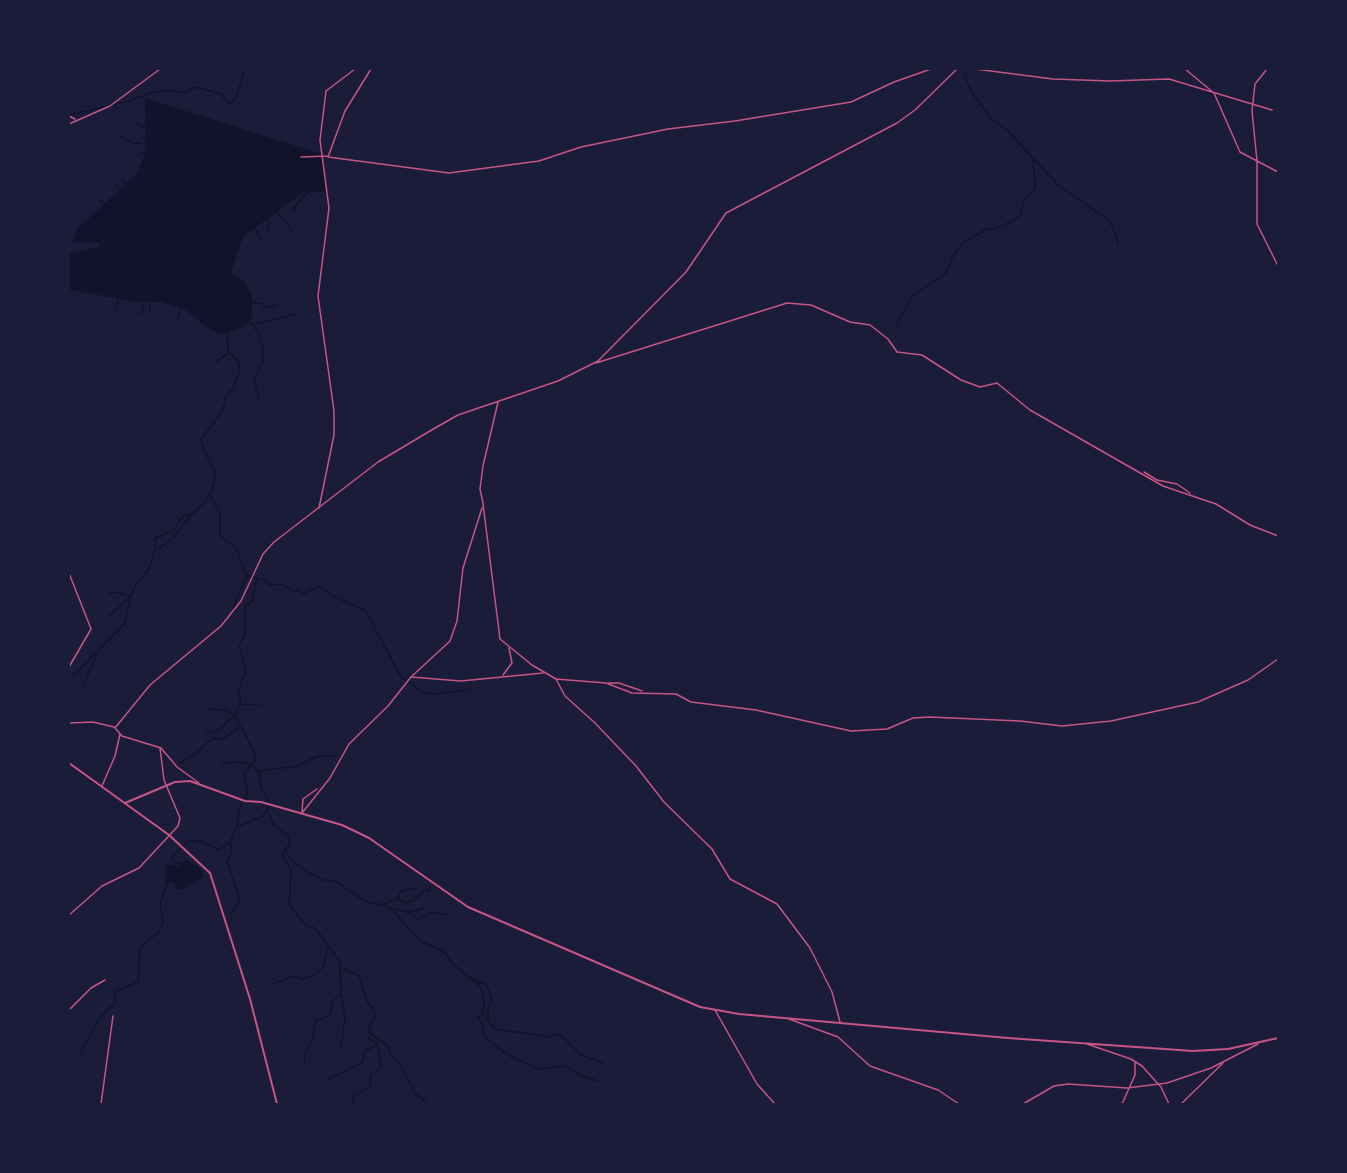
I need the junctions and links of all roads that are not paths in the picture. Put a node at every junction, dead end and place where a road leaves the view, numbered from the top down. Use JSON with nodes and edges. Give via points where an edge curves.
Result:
{"nodes":[{"id":1,"x":160,"y":69,"type":"edge"},
{"id":2,"x":354,"y":69,"type":"edge"},
{"id":3,"x":371,"y":69,"type":"edge"},
{"id":4,"x":931,"y":69,"type":"edge"},
{"id":5,"x":957,"y":69,"type":"edge"},
{"id":6,"x":975,"y":69,"type":"edge"},
{"id":7,"x":1185,"y":69,"type":"edge"},
{"id":8,"x":1267,"y":69,"type":"edge"},
{"id":9,"x":1211,"y":90,"type":"junction"},
{"id":10,"x":1253,"y":103,"type":"junction"},
{"id":11,"x":1272,"y":110,"type":"dead end"},
{"id":12,"x":69,"y":116,"type":"edge"},
{"id":13,"x":76,"y":119,"type":"junction"},
{"id":14,"x":69,"y":124,"type":"edge"},
{"id":15,"x":322,"y":156,"type":"junction"},
{"id":16,"x":301,"y":157,"type":"dead end"},
{"id":17,"x":328,"y":157,"type":"junction"},
{"id":18,"x":1257,"y":161,"type":"junction"},
{"id":19,"x":1278,"y":172,"type":"edge"},
{"id":20,"x":1278,"y":266,"type":"edge"},
{"id":21,"x":594,"y":364,"type":"junction"},
{"id":22,"x":498,"y":401,"type":"junction"},
{"id":23,"x":1140,"y":472,"type":"junction"},
{"id":24,"x":1190,"y":494,"type":"junction"},
{"id":25,"x":483,"y":504,"type":"junction"},
{"id":26,"x":318,"y":508,"type":"junction"},
{"id":27,"x":1278,"y":536,"type":"edge"},
{"id":28,"x":69,"y":573,"type":"edge"},
{"id":29,"x":509,"y":647,"type":"junction"},
{"id":30,"x":1278,"y":659,"type":"edge"},
{"id":31,"x":69,"y":667,"type":"edge"},
{"id":32,"x":544,"y":673,"type":"junction"},
{"id":33,"x":501,"y":676,"type":"junction"},
{"id":34,"x":411,"y":677,"type":"junction"},
{"id":35,"x":555,"y":679,"type":"junction"},
{"id":36,"x":606,"y":683,"type":"junction"},
{"id":37,"x":645,"y":692,"type":"junction"},
{"id":38,"x":69,"y":723,"type":"edge"},
{"id":39,"x":115,"y":728,"type":"junction"},
{"id":40,"x":120,"y":734,"type":"junction"},
{"id":41,"x":160,"y":747,"type":"junction"},
{"id":42,"x":69,"y":764,"type":"edge"},
{"id":43,"x":199,"y":783,"type":"junction"},
{"id":44,"x":166,"y":786,"type":"junction"},
{"id":45,"x":102,"y":787,"type":"junction"},
{"id":46,"x":320,"y":788,"type":"junction"},
{"id":47,"x":125,"y":803,"type":"junction"},
{"id":48,"x":302,"y":813,"type":"junction"},
{"id":49,"x":169,"y":835,"type":"junction"},
{"id":50,"x":69,"y":915,"type":"edge"},
{"id":51,"x":105,"y":980,"type":"dead end"},
{"id":52,"x":69,"y":1010,"type":"edge"},
{"id":53,"x":715,"y":1010,"type":"junction"},
{"id":54,"x":113,"y":1016,"type":"dead end"},
{"id":55,"x":786,"y":1018,"type":"junction"},
{"id":56,"x":840,"y":1023,"type":"junction"},
{"id":57,"x":1278,"y":1038,"type":"edge"},
{"id":58,"x":1084,"y":1043,"type":"junction"},
{"id":59,"x":1259,"y":1043,"type":"junction"},
{"id":60,"x":1228,"y":1060,"type":"junction"},
{"id":61,"x":1135,"y":1061,"type":"junction"},
{"id":62,"x":1160,"y":1084,"type":"junction"},
{"id":63,"x":1129,"y":1088,"type":"junction"},
{"id":64,"x":101,"y":1104,"type":"edge"},
{"id":65,"x":277,"y":1104,"type":"edge"},
{"id":66,"x":775,"y":1104,"type":"edge"},
{"id":67,"x":959,"y":1104,"type":"edge"},
{"id":68,"x":1023,"y":1104,"type":"edge"},
{"id":69,"x":1122,"y":1104,"type":"edge"},
{"id":70,"x":1169,"y":1104,"type":"edge"},
{"id":71,"x":1181,"y":1104,"type":"edge"}],
"edges":[{"from":1,"to":13,"type":"street","via":[[110,105]]},
{"from":2,"to":15,"type":"street","via":[[325,93]]},
{"from":3,"to":17,"type":"street","via":[[345,111]]},
{"from":4,"to":17,"type":"street","via":[[851,102],[668,129],[598,143],[522,165],[449,173]]},
{"from":5,"to":21,"type":"street","via":[[897,123],[726,213],[667,294]]},
{"from":6,"to":9,"type":"street","via":[[1053,79],[1169,79]]},
{"from":7,"to":9,"type":"street"},
{"from":8,"to":10,"type":"street","via":[[1257,80]]},
{"from":9,"to":10,"type":"street"},
{"from":9,"to":18,"type":"street","via":[[1240,152]]},
{"from":10,"to":11,"type":"street"},
{"from":10,"to":18,"type":"street"},
{"from":12,"to":13,"type":"street"},
{"from":13,"to":14,"type":"street"},
{"from":15,"to":16,"type":"street"},
{"from":15,"to":17,"type":"street"},
{"from":15,"to":26,"type":"street","via":[[329,208],[318,296],[334,435]]},
{"from":18,"to":19,"type":"street"},
{"from":18,"to":20,"type":"street","via":[[1257,224]]},
{"from":21,"to":22,"type":"street"},
{"from":21,"to":23,"type":"street","via":[[798,302],[850,322],[870,325],[897,352],[922,355],[943,371],[975,386],[997,383],[1038,415]]},
{"from":22,"to":25,"type":"street","via":[[483,466]]},
{"from":22,"to":26,"type":"street","via":[[458,416],[378,462]]},
{"from":23,"to":24,"type":"street","via":[[1163,486]]},
{"from":23,"to":24,"type":"street","via":[[1178,484]]},
{"from":24,"to":27,"type":"street"},
{"from":25,"to":29,"type":"street","via":[[498,634]]},
{"from":25,"to":34,"type":"street","via":[[463,568],[454,632],[445,648]]},
{"from":26,"to":39,"type":"street","via":[[274,542],[263,554],[241,601],[221,626],[150,685]]},
{"from":28,"to":31,"type":"street","via":[[91,629]]},
{"from":29,"to":32,"type":"street"},
{"from":29,"to":33,"type":"street","via":[[512,663]]},
{"from":30,"to":37,"type":"street","via":[[1248,680],[1198,702],[1112,721],[1069,725],[930,717],[913,718],[887,729],[860,731],[740,707],[691,702],[676,694]]},
{"from":32,"to":33,"type":"street"},
{"from":32,"to":35,"type":"street"},
{"from":33,"to":34,"type":"street","via":[[461,681]]},
{"from":34,"to":46,"type":"street","via":[[350,744]]},
{"from":35,"to":36,"type":"street"},
{"from":35,"to":56,"type":"street","via":[[565,696],[712,849],[730,879],[777,904],[810,948],[832,992]]},
{"from":36,"to":37,"type":"street"},
{"from":36,"to":37,"type":"street","via":[[632,693]]},
{"from":38,"to":39,"type":"street","via":[[93,722]]},
{"from":39,"to":40,"type":"street"},
{"from":40,"to":41,"type":"street"},
{"from":40,"to":45,"type":"street"},
{"from":41,"to":43,"type":"street","via":[[177,767]]},
{"from":41,"to":44,"type":"street"},
{"from":42,"to":45,"type":"street"},
{"from":43,"to":44,"type":"street","via":[[184,781]]},
{"from":43,"to":48,"type":"street","via":[[245,801]]},
{"from":44,"to":47,"type":"street"},
{"from":44,"to":49,"type":"street","via":[[180,818]]},
{"from":45,"to":47,"type":"street"},
{"from":46,"to":48,"type":"street"},
{"from":46,"to":48,"type":"street","via":[[303,799]]},
{"from":47,"to":49,"type":"street"},
{"from":48,"to":53,"type":"street","via":[[369,838],[468,907],[665,994]]},
{"from":49,"to":50,"type":"street","via":[[139,868],[102,886]]},
{"from":49,"to":65,"type":"street","via":[[202,864],[216,888]]},
{"from":51,"to":52,"type":"street"},
{"from":53,"to":55,"type":"street"},
{"from":53,"to":66,"type":"street","via":[[757,1084]]},
{"from":54,"to":64,"type":"street"},
{"from":55,"to":56,"type":"street"},
{"from":55,"to":67,"type":"street","via":[[838,1037],[870,1066],[938,1090]]},
{"from":56,"to":58,"type":"street"},
{"from":57,"to":59,"type":"street"},
{"from":58,"to":59,"type":"street","via":[[1193,1051]]},
{"from":58,"to":61,"type":"street"},
{"from":59,"to":60,"type":"street"},
{"from":60,"to":62,"type":"street"},
{"from":60,"to":71,"type":"street"},
{"from":61,"to":62,"type":"street"},
{"from":61,"to":63,"type":"street","via":[[1137,1069]]},
{"from":62,"to":63,"type":"street"},
{"from":62,"to":70,"type":"street"},
{"from":63,"to":68,"type":"street","via":[[1054,1086]]},
{"from":63,"to":69,"type":"street"}]}
